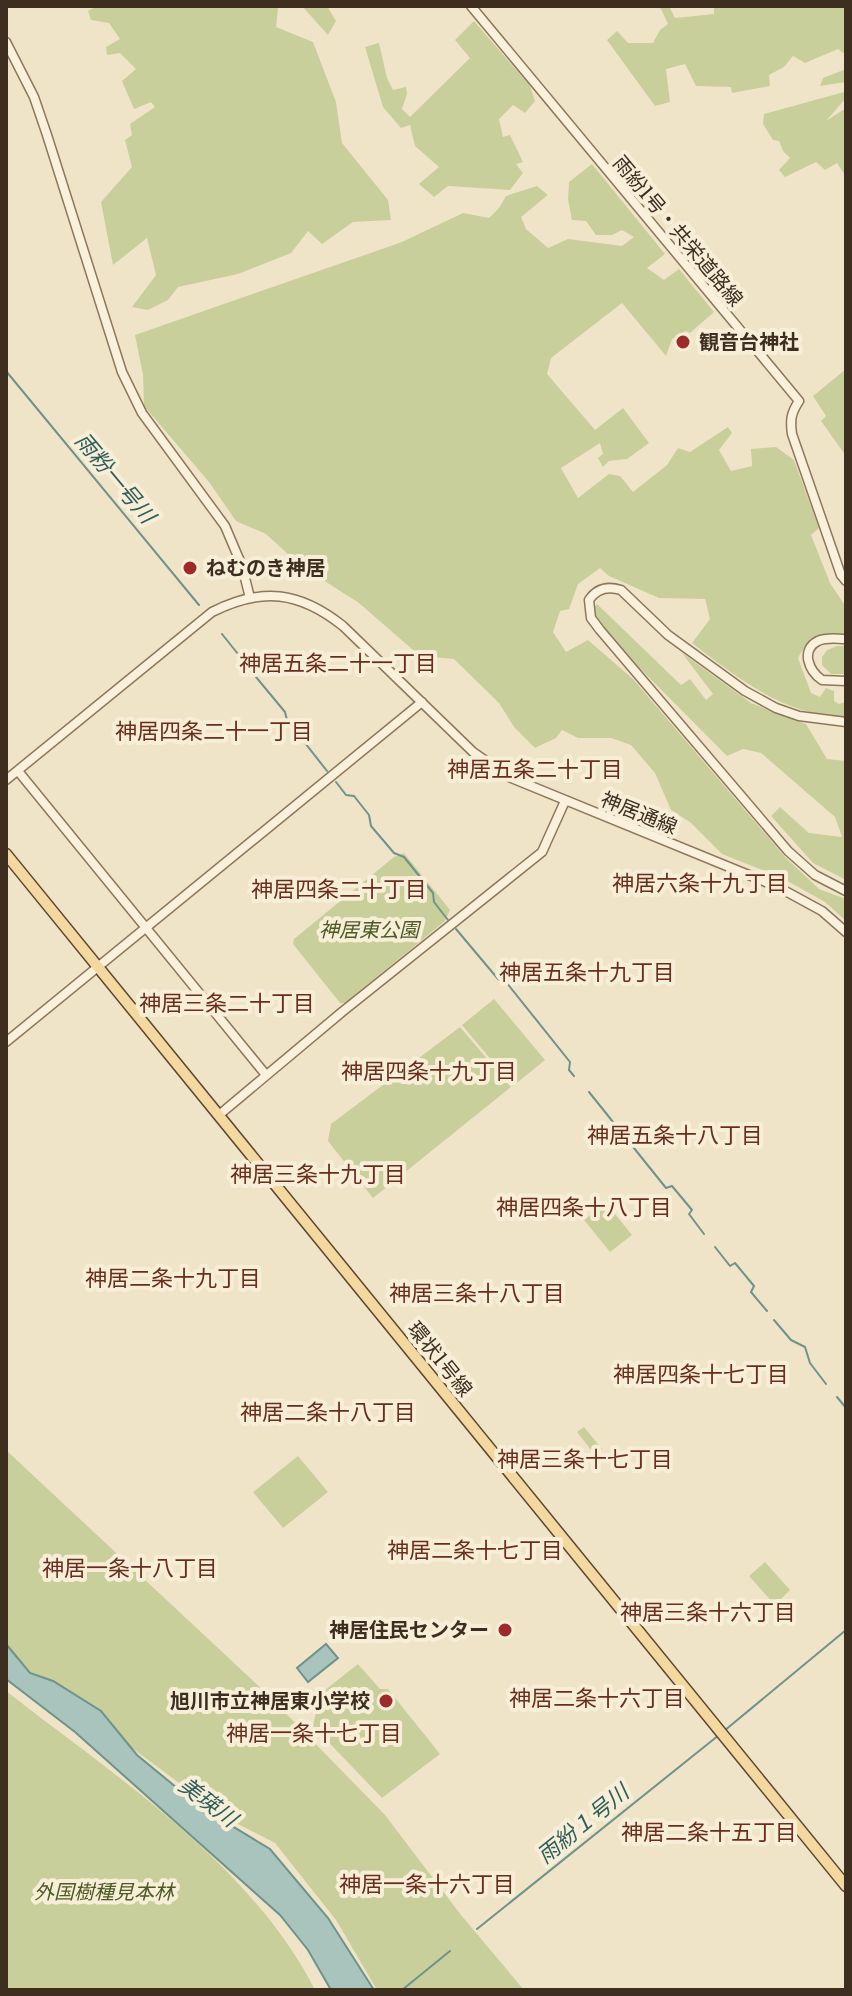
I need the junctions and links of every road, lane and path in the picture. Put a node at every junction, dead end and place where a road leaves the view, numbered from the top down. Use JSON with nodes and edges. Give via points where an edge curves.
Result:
{"nodes":[{"id":1,"x":471,"y":6,"type":"edge"},
{"id":2,"x":6,"y":42,"type":"edge"},
{"id":3,"x":846,"y":581,"type":"edge"},
{"id":4,"x":250,"y":598,"type":"junction"},
{"id":5,"x":846,"y":639,"type":"edge"},
{"id":6,"x":846,"y":681,"type":"edge"},
{"id":7,"x":422,"y":702,"type":"junction"},
{"id":8,"x":846,"y":722,"type":"edge"},
{"id":9,"x":18,"y":771,"type":"junction"},
{"id":10,"x":6,"y":780,"type":"edge"},
{"id":11,"x":565,"y":801,"type":"junction"},
{"id":12,"x":6,"y":854,"type":"edge"},
{"id":13,"x":846,"y":891,"type":"edge"},
{"id":14,"x":146,"y":927,"type":"junction"},
{"id":15,"x":846,"y":932,"type":"edge"},
{"id":16,"x":98,"y":967,"type":"junction"},
{"id":17,"x":6,"y":1042,"type":"edge"},
{"id":18,"x":266,"y":1075,"type":"junction"},
{"id":19,"x":219,"y":1115,"type":"junction"},
{"id":20,"x":846,"y":1886,"type":"edge"}],
"edges":[{"from":1,"to":3,"type":"street","name":"雨紛1号・共栄道路線","via":[[799,401],[790,422],[792,434]]},
{"from":2,"to":4,"type":"street","via":[[43,122],[122,372],[142,413],[225,526]]},
{"from":4,"to":7,"type":"street","name":"神居通線","via":[[288,596],[325,612]]},
{"from":4,"to":9,"type":"street","name":"神居通線","via":[[205,617]]},
{"from":5,"to":6,"type":"street","via":[[816,642],[808,658],[822,680]]},
{"from":7,"to":11,"type":"street","name":"神居通線","via":[[490,765]]},
{"from":7,"to":14,"type":"street"},
{"from":8,"to":13,"type":"street","via":[[799,716],[745,691],[668,635],[621,590],[600,590],[589,600],[591,618],[600,630],[788,851],[815,875]]},
{"from":9,"to":10,"type":"street","name":"神居通線"},
{"from":9,"to":14,"type":"street"},
{"from":11,"to":15,"type":"street","name":"神居通線","via":[[778,887],[822,911]]},
{"from":11,"to":18,"type":"street","via":[[542,852]]},
{"from":12,"to":16,"type":"main road","name":"環状1号線"},
{"from":14,"to":16,"type":"street"},
{"from":14,"to":18,"type":"street"},
{"from":16,"to":17,"type":"street"},
{"from":16,"to":19,"type":"main road","name":"環状1号線"},
{"from":18,"to":19,"type":"street"},
{"from":19,"to":20,"type":"main road","name":"環状1号線"}]}
